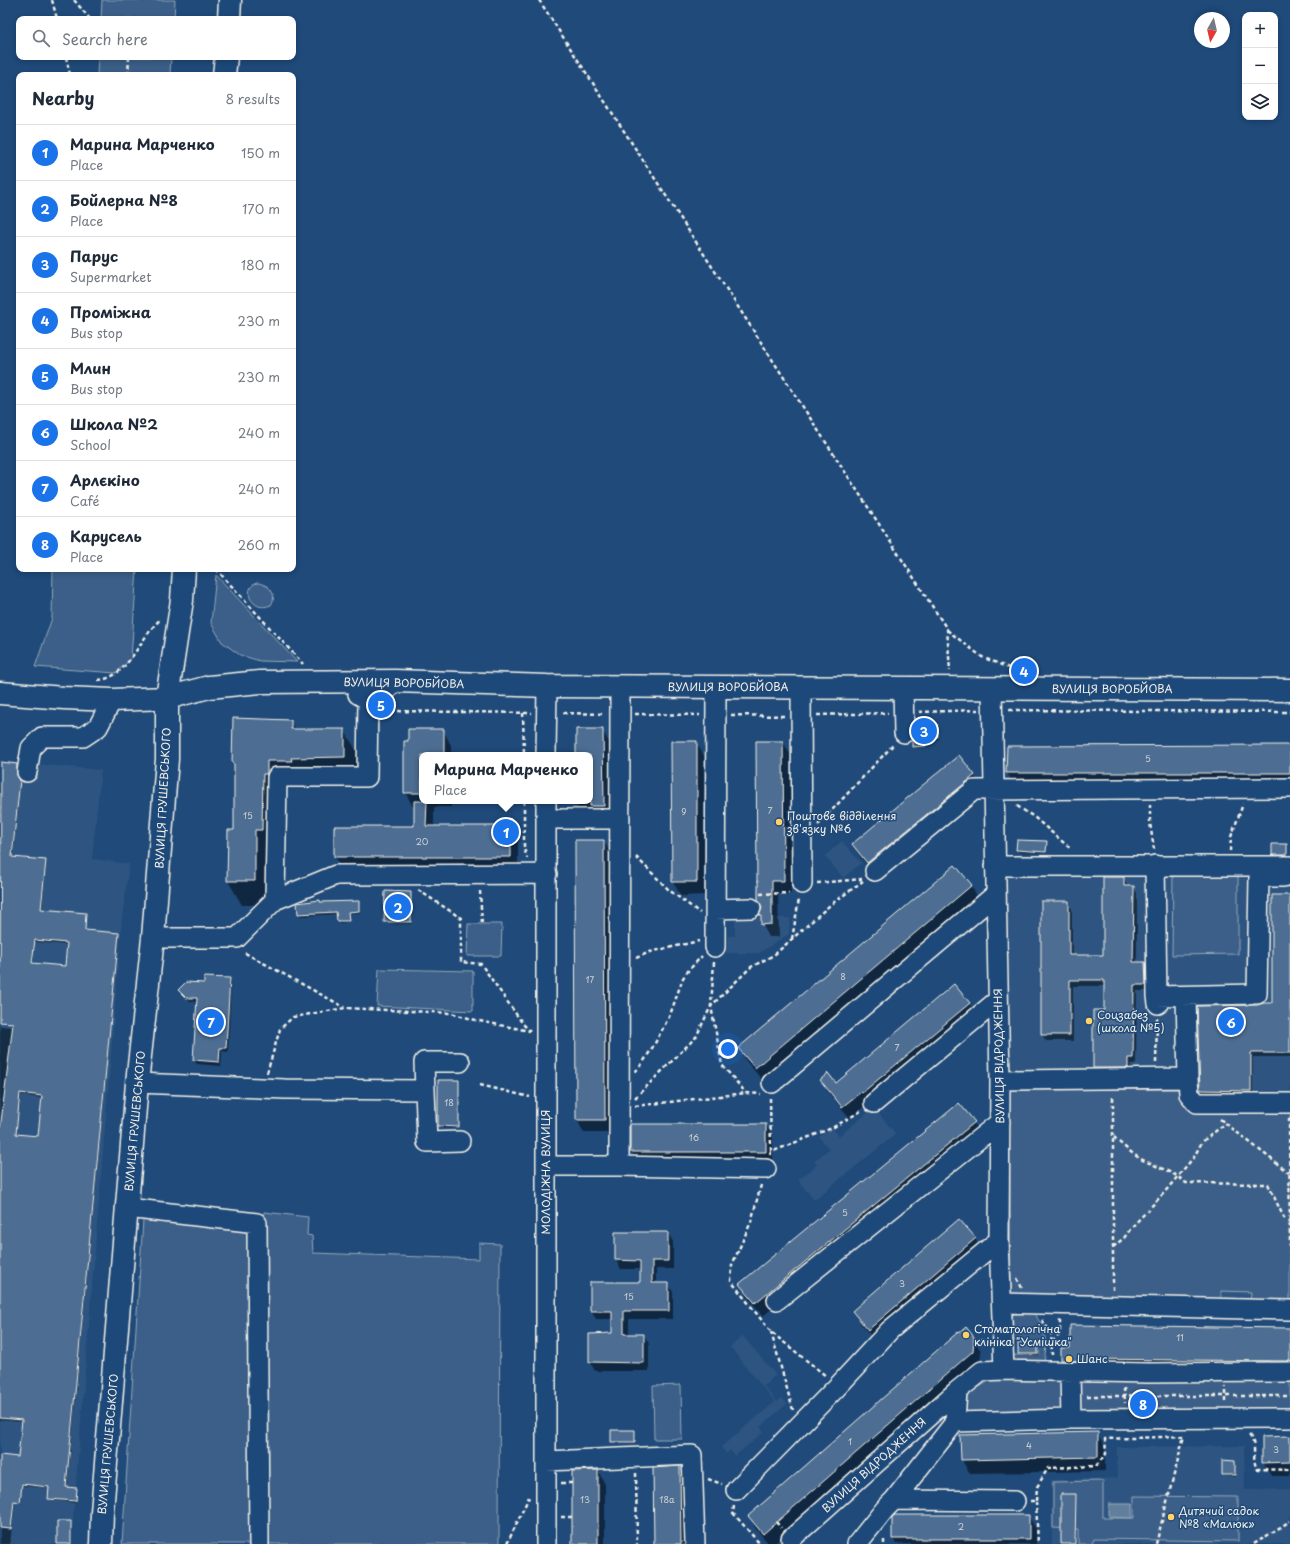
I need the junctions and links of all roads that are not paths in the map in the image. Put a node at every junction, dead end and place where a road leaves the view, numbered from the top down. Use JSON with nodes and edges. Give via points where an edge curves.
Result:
{"nodes":[{"id":1,"x":230,"y":0,"type":"edge"},
{"id":2,"x":228,"y":16,"type":"edge"},
{"id":3,"x":226,"y":60,"type":"edge"},
{"id":4,"x":224,"y":72,"type":"edge"},
{"id":5,"x":184,"y":572,"type":"edge"},
{"id":6,"x":395,"y":681,"type":"junction"},
{"id":7,"x":330,"y":682,"type":"junction"},
{"id":8,"x":547,"y":686,"type":"junction"},
{"id":9,"x":620,"y":687,"type":"junction"},
{"id":10,"x":716,"y":687,"type":"junction"},
{"id":11,"x":801,"y":688,"type":"junction"},
{"id":12,"x":992,"y":688,"type":"junction"},
{"id":13,"x":903,"y":689,"type":"junction"},
{"id":14,"x":1290,"y":690,"type":"edge"},
{"id":15,"x":0,"y":693,"type":"edge"},
{"id":16,"x":167,"y":698,"type":"junction"},
{"id":17,"x":112,"y":700,"type":"junction"},
{"id":18,"x":368,"y":700,"type":"junction"},
{"id":19,"x":904,"y":733,"type":"road end"},
{"id":20,"x":546,"y":752,"type":"edge"},
{"id":21,"x":28,"y":772,"type":"dead end"},
{"id":22,"x":1290,"y":788,"type":"edge"},
{"id":23,"x":994,"y":790,"type":"junction"},
{"id":24,"x":546,"y":810,"type":"edge"},
{"id":25,"x":620,"y":819,"type":"junction"},
{"id":26,"x":1155,"y":865,"type":"junction"},
{"id":27,"x":995,"y":866,"type":"junction"},
{"id":28,"x":1290,"y":866,"type":"edge"},
{"id":29,"x":876,"y":871,"type":"dead end"},
{"id":30,"x":547,"y":874,"type":"junction"},
{"id":31,"x":1290,"y":877,"type":"edge"},
{"id":32,"x":802,"y":884,"type":"road end"},
{"id":33,"x":996,"y":894,"type":"junction"},
{"id":34,"x":275,"y":900,"type":"junction"},
{"id":35,"x":751,"y":908,"type":"road end"},
{"id":36,"x":153,"y":938,"type":"junction"},
{"id":37,"x":1186,"y":996,"type":"junction"},
{"id":38,"x":998,"y":1000,"type":"junction"},
{"id":39,"x":460,"y":1062,"type":"dead end"},
{"id":40,"x":1188,"y":1078,"type":"junction"},
{"id":41,"x":1000,"y":1080,"type":"junction"},
{"id":42,"x":138,"y":1083,"type":"junction"},
{"id":43,"x":771,"y":1089,"type":"road end"},
{"id":44,"x":425,"y":1090,"type":"junction"},
{"id":45,"x":874,"y":1103,"type":"road end"},
{"id":46,"x":1290,"y":1104,"type":"edge"},
{"id":47,"x":1000,"y":1122,"type":"junction"},
{"id":48,"x":460,"y":1141,"type":"dead end"},
{"id":49,"x":768,"y":1160,"type":"road end"},
{"id":50,"x":546,"y":1166,"type":"junction"},
{"id":51,"x":619,"y":1166,"type":"junction"},
{"id":52,"x":127,"y":1208,"type":"junction"},
{"id":53,"x":999,"y":1240,"type":"junction"},
{"id":54,"x":777,"y":1300,"type":"dead end"},
{"id":55,"x":1002,"y":1303,"type":"junction"},
{"id":56,"x":1290,"y":1310,"type":"edge"},
{"id":57,"x":1004,"y":1370,"type":"junction"},
{"id":58,"x":1061,"y":1372,"type":"junction"},
{"id":59,"x":1290,"y":1372,"type":"edge"},
{"id":60,"x":957,"y":1391,"type":"junction"},
{"id":61,"x":1290,"y":1418,"type":"edge"},
{"id":62,"x":1071,"y":1419,"type":"junction"},
{"id":63,"x":956,"y":1422,"type":"junction"},
{"id":64,"x":546,"y":1461,"type":"junction"},
{"id":65,"x":736,"y":1490,"type":"road end"},
{"id":66,"x":894,"y":1500,"type":"junction"},
{"id":67,"x":1015,"y":1501,"type":"road end"},
{"id":68,"x":791,"y":1539,"type":"dead end"},
{"id":69,"x":101,"y":1544,"type":"edge"},
{"id":70,"x":259,"y":1544,"type":"edge"},
{"id":71,"x":546,"y":1544,"type":"edge"},
{"id":72,"x":695,"y":1544,"type":"edge"},
{"id":73,"x":856,"y":1544,"type":"edge"}],
"edges":[{"from":1,"to":2,"type":"main road"},
{"from":3,"to":4,"type":"main road"},
{"from":5,"to":16,"type":"main road","name":"ВУЛИЦЯ ГРУШЕВСЬКОГО"},
{"from":6,"to":7,"type":"main road","name":"ВУЛИЦЯ ВОРОБЙОВА"},
{"from":6,"to":8,"type":"main road","name":"ВУЛИЦЯ ВОРОБЙОВА"},
{"from":6,"to":18,"type":"street","via":[[378,700]]},
{"from":7,"to":16,"type":"main road","name":"ВУЛИЦЯ ВОРОБЙОВА","via":[[260,682],[209,687]]},
{"from":7,"to":18,"type":"street"},
{"from":8,"to":9,"type":"main road","name":"ВУЛИЦЯ ВОРОБЙОВА"},
{"from":8,"to":20,"type":"street"},
{"from":9,"to":10,"type":"main road","name":"ВУЛИЦЯ ВОРОБЙОВА"},
{"from":9,"to":25,"type":"street"},
{"from":10,"to":11,"type":"main road","name":"ВУЛИЦЯ ВОРОБЙОВА"},
{"from":10,"to":35,"type":"street","via":[[715,933]]},
{"from":11,"to":13,"type":"main road","name":"ВУЛИЦЯ ВОРОБЙОВА"},
{"from":11,"to":32,"type":"street"},
{"from":12,"to":13,"type":"main road","name":"ВУЛИЦЯ ВОРОБЙОВА"},
{"from":12,"to":14,"type":"main road","name":"ВУЛИЦЯ ВОРОБЙОВА"},
{"from":12,"to":23,"type":"street","name":"ВУЛИЦЯ ВІДРОДЖЕННЯ"},
{"from":13,"to":19,"type":"street"},
{"from":15,"to":17,"type":"main road","name":"ВУЛИЦЯ ВОРОБЙОВА"},
{"from":16,"to":17,"type":"main road","name":"ВУЛИЦЯ ВОРОБЙОВА"},
{"from":16,"to":36,"type":"main road","name":"ВУЛИЦЯ ГРУШЕВСЬКОГО","via":[[168,759]]},
{"from":17,"to":21,"type":"street","via":[[98,727],[83,737],[42,737],[31,748]]},
{"from":18,"to":34,"type":"street","via":[[366,777],[277,777]]},
{"from":22,"to":23,"type":"street"},
{"from":23,"to":27,"type":"street","name":"ВУЛИЦЯ ВІДРОДЖЕННЯ"},
{"from":23,"to":29,"type":"street","via":[[974,790]]},
{"from":24,"to":25,"type":"street"},
{"from":24,"to":30,"type":"street","name":"МОЛОДІЖНА ВУЛИЦЯ"},
{"from":25,"to":51,"type":"street"},
{"from":26,"to":27,"type":"street"},
{"from":26,"to":28,"type":"street"},
{"from":26,"to":37,"type":"street","via":[[1157,1000]]},
{"from":27,"to":33,"type":"street","name":"ВУЛИЦЯ ВІДРОДЖЕННЯ"},
{"from":30,"to":34,"type":"street","via":[[336,875]]},
{"from":30,"to":50,"type":"street","name":"МОЛОДІЖНА ВУЛИЦЯ","via":[[538,1031]]},
{"from":31,"to":37,"type":"street","via":[[1259,877],[1257,994]]},
{"from":33,"to":38,"type":"street","name":"ВУЛИЦЯ ВІДРОДЖЕННЯ"},
{"from":33,"to":43,"type":"street"},
{"from":34,"to":36,"type":"street","via":[[237,938]]},
{"from":36,"to":42,"type":"main road","name":"ВУЛИЦЯ ГРУШЕВСЬКОГО"},
{"from":37,"to":40,"type":"street"},
{"from":38,"to":41,"type":"street","name":"ВУЛИЦЯ ВІДРОДЖЕННЯ"},
{"from":38,"to":45,"type":"street"},
{"from":39,"to":44,"type":"street","via":[[424,1062]]},
{"from":40,"to":41,"type":"street"},
{"from":40,"to":46,"type":"street","via":[[1190,1094],[1197,1103]]},
{"from":41,"to":47,"type":"street","name":"ВУЛИЦЯ ВІДРОДЖЕННЯ"},
{"from":42,"to":44,"type":"street"},
{"from":42,"to":52,"type":"main road","name":"ВУЛИЦЯ ГРУШЕВСЬКОГО"},
{"from":44,"to":48,"type":"street","via":[[427,1142]]},
{"from":47,"to":53,"type":"street","name":"ВУЛИЦЯ ВІДРОДЖЕННЯ"},
{"from":47,"to":54,"type":"street"},
{"from":49,"to":51,"type":"street"},
{"from":50,"to":51,"type":"street"},
{"from":50,"to":64,"type":"street","name":"МОЛОДІЖНА ВУЛИЦЯ"},
{"from":52,"to":69,"type":"main road","name":"ВУЛИЦЯ ГРУШЕВСЬКОГО"},
{"from":52,"to":70,"type":"street","via":[[257,1223]]},
{"from":53,"to":55,"type":"street","name":"ВУЛИЦЯ ВІДРОДЖЕННЯ"},
{"from":53,"to":65,"type":"street","via":[[890,1330]]},
{"from":55,"to":56,"type":"street"},
{"from":55,"to":57,"type":"street","name":"ВУЛИЦЯ ВІДРОДЖЕННЯ"},
{"from":57,"to":58,"type":"street"},
{"from":57,"to":60,"type":"street","name":"ВУЛИЦЯ ВІДРОДЖЕННЯ","via":[[982,1370]]},
{"from":58,"to":59,"type":"street"},
{"from":58,"to":62,"type":"street","via":[[1070,1396]]},
{"from":60,"to":63,"type":"street"},
{"from":60,"to":68,"type":"street","name":"ВУЛИЦЯ ВІДРОДЖЕННЯ"},
{"from":61,"to":62,"type":"street"},
{"from":62,"to":63,"type":"street"},
{"from":63,"to":66,"type":"street"},
{"from":64,"to":71,"type":"street","name":"МОЛОДІЖНА ВУЛИЦЯ"},
{"from":64,"to":72,"type":"street","via":[[692,1456]]},
{"from":66,"to":67,"type":"street"},
{"from":66,"to":73,"type":"street"}]}
